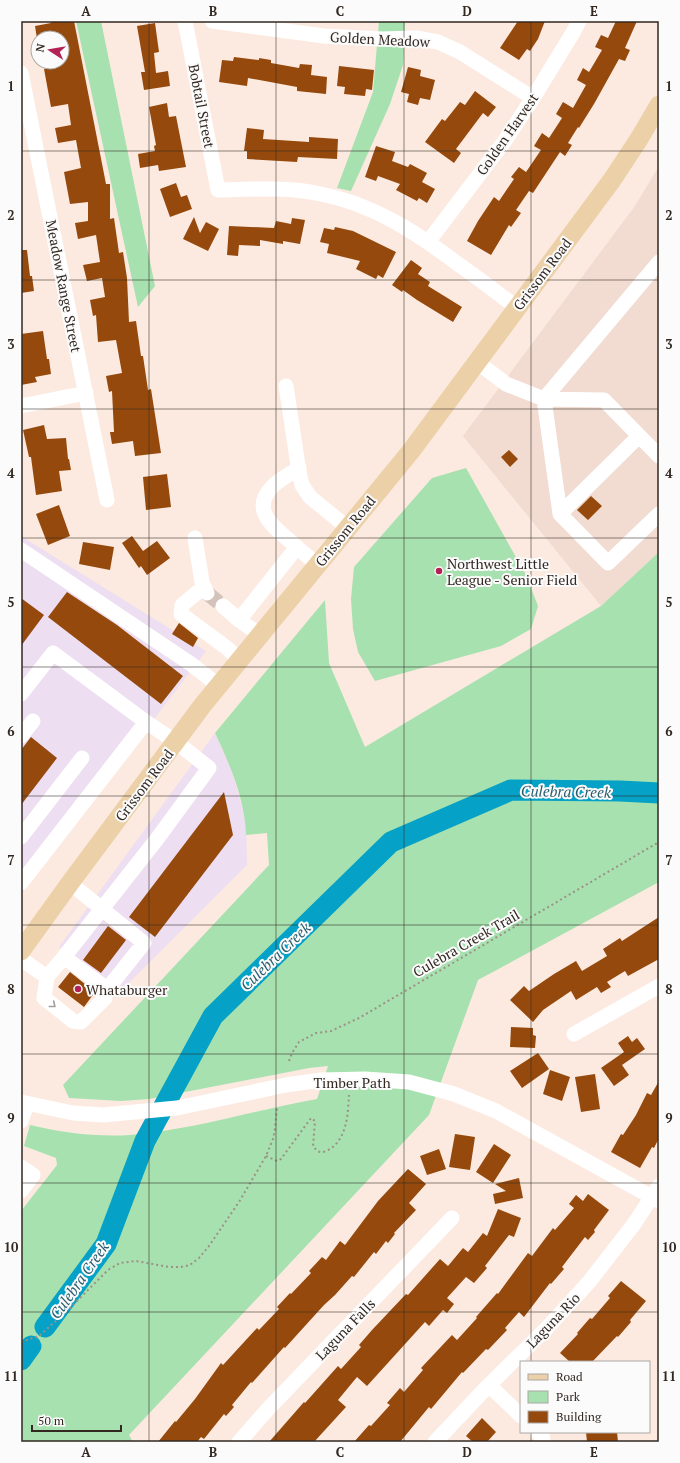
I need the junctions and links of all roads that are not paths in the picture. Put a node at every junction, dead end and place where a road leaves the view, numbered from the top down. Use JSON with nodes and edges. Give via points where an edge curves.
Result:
{"nodes":[{"id":1,"x":185,"y":21,"type":"edge"},
{"id":2,"x":212,"y":21,"type":"edge"},
{"id":3,"x":579,"y":21,"type":"edge"},
{"id":4,"x":21,"y":73,"type":"edge"},
{"id":5,"x":533,"y":98,"type":"junction"},
{"id":6,"x":659,"y":105,"type":"edge"},
{"id":7,"x":428,"y":242,"type":"junction"},
{"id":8,"x":659,"y":262,"type":"edge"},
{"id":9,"x":517,"y":308,"type":"junction"},
{"id":10,"x":477,"y":362,"type":"junction"},
{"id":11,"x":286,"y":386,"type":"dead end"},
{"id":12,"x":86,"y":393,"type":"junction"},
{"id":13,"x":544,"y":399,"type":"junction"},
{"id":14,"x":21,"y":406,"type":"edge"},
{"id":15,"x":639,"y":436,"type":"junction"},
{"id":16,"x":659,"y":456,"type":"edge"},
{"id":17,"x":298,"y":468,"type":"junction"},
{"id":18,"x":107,"y":500,"type":"dead end"},
{"id":19,"x":560,"y":514,"type":"junction"},
{"id":20,"x":659,"y":514,"type":"edge"},
{"id":21,"x":348,"y":528,"type":"junction"},
{"id":22,"x":195,"y":538,"type":"dead end"},
{"id":23,"x":297,"y":547,"type":"junction"},
{"id":24,"x":21,"y":550,"type":"edge"},
{"id":25,"x":318,"y":565,"type":"junction"},
{"id":26,"x":223,"y":606,"type":"tunnel mouth"},
{"id":27,"x":239,"y":620,"type":"junction"},
{"id":28,"x":260,"y":635,"type":"junction"},
{"id":29,"x":240,"y":660,"type":"junction"},
{"id":30,"x":219,"y":686,"type":"junction"},
{"id":31,"x":21,"y":694,"type":"edge"},
{"id":32,"x":33,"y":721,"type":"dead end"},
{"id":33,"x":146,"y":722,"type":"junction"},
{"id":34,"x":21,"y":736,"type":"edge"},
{"id":35,"x":176,"y":742,"type":"junction"},
{"id":36,"x":82,"y":758,"type":"dead end"},
{"id":37,"x":21,"y":837,"type":"edge"},
{"id":38,"x":21,"y":883,"type":"edge"},
{"id":39,"x":70,"y":883,"type":"junction"},
{"id":40,"x":102,"y":910,"type":"junction"},
{"id":41,"x":21,"y":951,"type":"edge"},
{"id":42,"x":64,"y":957,"type":"junction"},
{"id":43,"x":21,"y":959,"type":"edge"},
{"id":44,"x":47,"y":977,"type":"junction"},
{"id":45,"x":659,"y":986,"type":"edge"},
{"id":46,"x":105,"y":992,"type":"junction"},
{"id":47,"x":574,"y":1034,"type":"dead end"},
{"id":48,"x":24,"y":1103,"type":"edge"},
{"id":49,"x":21,"y":1121,"type":"edge"},
{"id":50,"x":21,"y":1167,"type":"edge"},
{"id":51,"x":21,"y":1191,"type":"edge"},
{"id":52,"x":656,"y":1195,"type":"edge"},
{"id":53,"x":452,"y":1218,"type":"dead end"},
{"id":54,"x":489,"y":1385,"type":"junction"},
{"id":55,"x":520,"y":1415,"type":"edge"},
{"id":56,"x":238,"y":1442,"type":"edge"},
{"id":57,"x":435,"y":1442,"type":"edge"}],
"edges":[{"from":1,"to":7,"type":"street","name":"Bobtail Street","via":[[218,190],[274,188],[346,200],[402,225]]},
{"from":2,"to":5,"type":"street","name":"Golden Meadow","via":[[324,36],[429,40],[460,52]]},
{"from":3,"to":5,"type":"street","name":"Golden Harvest"},
{"from":4,"to":12,"type":"street","name":"Meadow Range Street"},
{"from":5,"to":7,"type":"street","name":"Golden Harvest","via":[[504,142]]},
{"from":6,"to":9,"type":"main road","name":"Grissom Road","via":[[612,180]]},
{"from":7,"to":9,"type":"street"},
{"from":8,"to":13,"type":"street"},
{"from":9,"to":10,"type":"main road","name":"Grissom Road"},
{"from":10,"to":13,"type":"street","via":[[506,384]]},
{"from":10,"to":21,"type":"main road","name":"Grissom Road","via":[[411,451]]},
{"from":11,"to":17,"type":"street"},
{"from":12,"to":14,"type":"street"},
{"from":12,"to":18,"type":"street","name":"Meadow Range Street"},
{"from":13,"to":15,"type":"street","via":[[604,400]]},
{"from":13,"to":19,"type":"street"},
{"from":15,"to":16,"type":"street"},
{"from":15,"to":19,"type":"street"},
{"from":17,"to":21,"type":"street","via":[[302,485],[310,497]]},
{"from":17,"to":23,"type":"street","via":[[274,485],[264,504],[270,524]]},
{"from":19,"to":20,"type":"street","via":[[608,563]]},
{"from":21,"to":25,"type":"main road","name":"Grissom Road"},
{"from":22,"to":29,"type":"street","via":[[202,582],[206,590],[182,605],[182,614]]},
{"from":23,"to":25,"type":"street"},
{"from":23,"to":27,"type":"street"},
{"from":24,"to":30,"type":"street","via":[[191,664]]},
{"from":25,"to":28,"type":"main road","name":"Grissom Road"},
{"from":26,"to":27,"type":"street"},
{"from":27,"to":28,"type":"street"},
{"from":28,"to":29,"type":"main road","name":"Grissom Road"},
{"from":29,"to":30,"type":"main road","name":"Grissom Road"},
{"from":30,"to":35,"type":"main road","name":"Grissom Road"},
{"from":31,"to":33,"type":"street","via":[[53,653]]},
{"from":32,"to":34,"type":"street"},
{"from":33,"to":35,"type":"street"},
{"from":33,"to":38,"type":"street"},
{"from":35,"to":39,"type":"main road","name":"Grissom Road"},
{"from":35,"to":40,"type":"street","via":[[209,768]]},
{"from":36,"to":37,"type":"street"},
{"from":39,"to":40,"type":"street"},
{"from":39,"to":41,"type":"main road","name":"Grissom Road"},
{"from":40,"to":42,"type":"street"},
{"from":40,"to":46,"type":"street","via":[[144,943]]},
{"from":42,"to":44,"type":"street"},
{"from":42,"to":46,"type":"street","via":[[103,986]]},
{"from":43,"to":44,"type":"street"},
{"from":44,"to":46,"type":"street","one_way":true,"via":[[44,998],[73,1021],[81,1022],[105,998]]},
{"from":45,"to":47,"type":"street"},
{"from":48,"to":49,"type":"street"},
{"from":48,"to":52,"type":"street","name":"Timber Path","via":[[73,1113],[103,1115],[177,1108],[321,1080],[409,1082],[454,1094],[496,1111]]},
{"from":50,"to":51,"type":"street","via":[[33,1175]]},
{"from":52,"to":54,"type":"street","name":"Laguna Rio","via":[[589,1282]]},
{"from":53,"to":56,"type":"street","name":"Laguna Falls"},
{"from":54,"to":55,"type":"street"},
{"from":54,"to":57,"type":"street","name":"Laguna Rio"}]}
